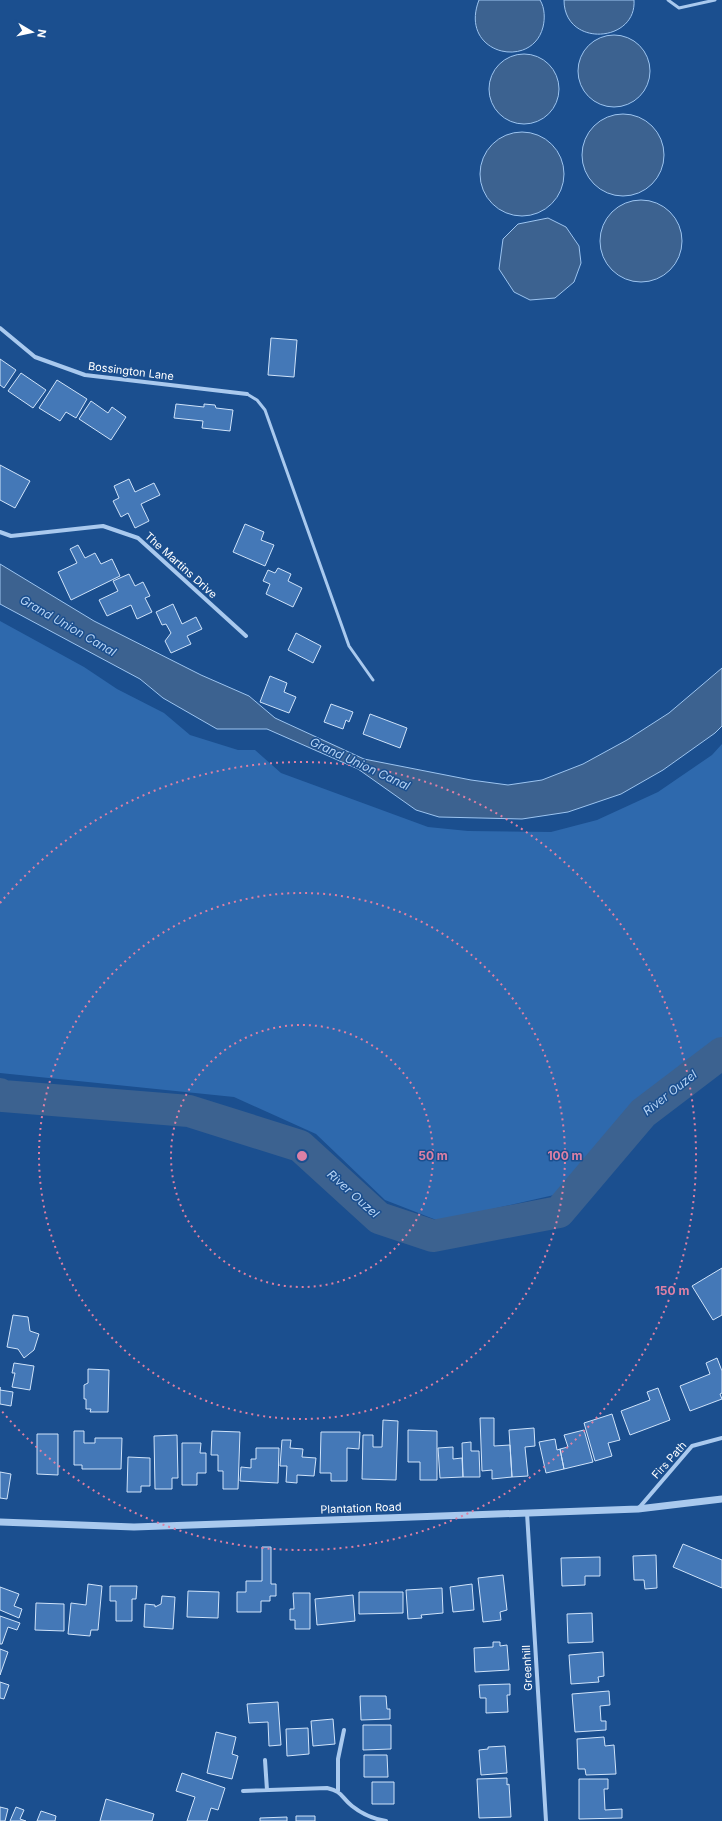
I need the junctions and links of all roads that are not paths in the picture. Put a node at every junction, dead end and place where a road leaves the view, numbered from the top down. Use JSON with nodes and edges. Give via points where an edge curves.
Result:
{"nodes":[{"id":1,"x":668,"y":0,"type":"edge"},
{"id":2,"x":715,"y":0,"type":"edge"},
{"id":3,"x":0,"y":328,"type":"edge"},
{"id":4,"x":247,"y":394,"type":"joint"},
{"id":5,"x":0,"y":532,"type":"edge"},
{"id":6,"x":246,"y":636,"type":"dead end"},
{"id":7,"x":372,"y":680,"type":"dead end"},
{"id":8,"x":722,"y":1438,"type":"edge"},
{"id":9,"x":722,"y":1499,"type":"edge"},
{"id":10,"x":638,"y":1509,"type":"junction"},
{"id":11,"x":527,"y":1514,"type":"junction"},
{"id":12,"x":0,"y":1522,"type":"edge"},
{"id":13,"x":344,"y":1730,"type":"dead end"},
{"id":14,"x":265,"y":1760,"type":"dead end"},
{"id":15,"x":267,"y":1790,"type":"junction"},
{"id":16,"x":243,"y":1791,"type":"dead end"},
{"id":17,"x":338,"y":1791,"type":"junction"},
{"id":18,"x":386,"y":1821,"type":"edge"},
{"id":19,"x":546,"y":1821,"type":"edge"}],
"edges":[{"from":1,"to":2,"type":"lane","via":[[679,8]]},
{"from":3,"to":4,"type":"street","name":"Bossington Lane","via":[[35,357],[85,375]]},
{"from":4,"to":7,"type":"lane","via":[[258,400],[265,410],[349,646]]},
{"from":5,"to":6,"type":"street","name":"The Martins Drive","via":[[11,536],[103,526],[138,538]]},
{"from":8,"to":10,"type":"street","name":"Firs Path","via":[[692,1446]]},
{"from":9,"to":10,"type":"street","name":"Plantation Road"},
{"from":10,"to":11,"type":"street","name":"Plantation Road"},
{"from":11,"to":12,"type":"street","name":"Plantation Road","via":[[134,1527]]},
{"from":11,"to":19,"type":"street","name":"Greenhill"},
{"from":13,"to":17,"type":"street","via":[[338,1758]]},
{"from":14,"to":15,"type":"street"},
{"from":15,"to":16,"type":"street"},
{"from":15,"to":17,"type":"street","via":[[327,1788]]},
{"from":17,"to":18,"type":"street","via":[[351,1806],[374,1819]]}]}
